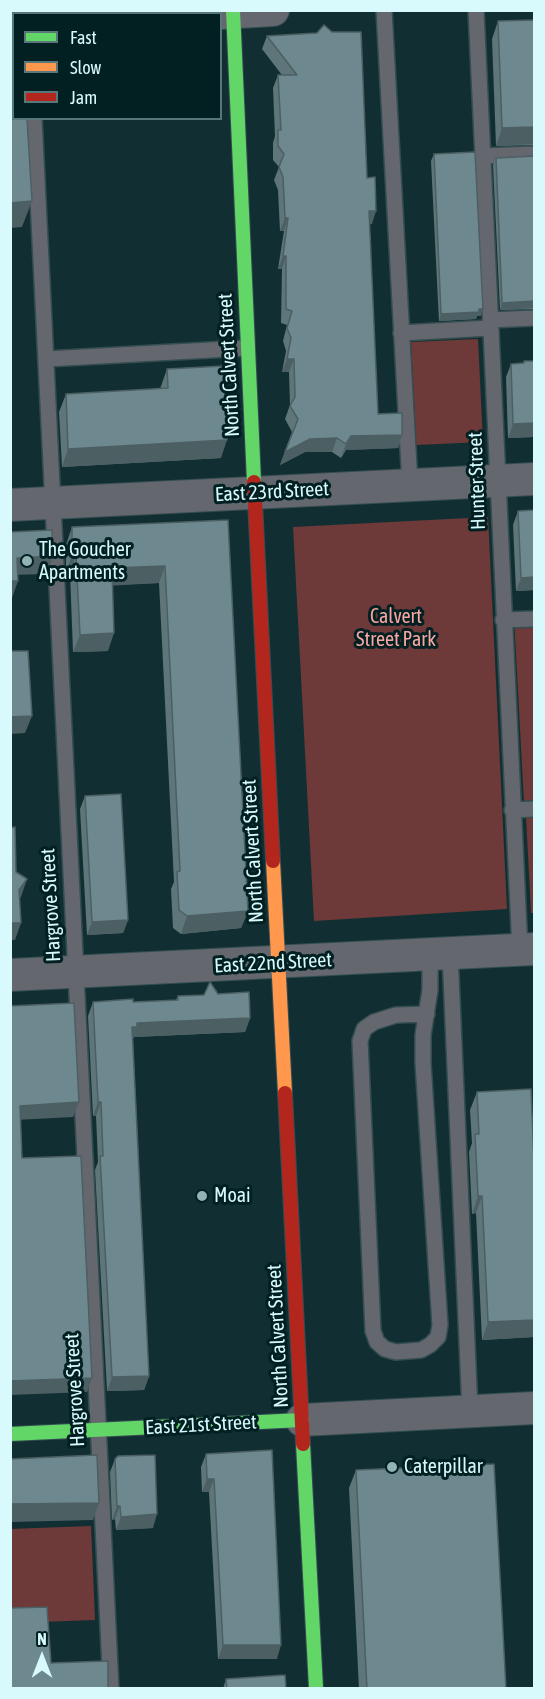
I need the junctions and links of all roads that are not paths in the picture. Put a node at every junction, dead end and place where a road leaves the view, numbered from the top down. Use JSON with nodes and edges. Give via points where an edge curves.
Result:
{"nodes":[{"id":1,"x":273,"y":10,"type":"edge"},
{"id":2,"x":384,"y":10,"type":"edge"},
{"id":3,"x":476,"y":10,"type":"edge"},
{"id":4,"x":224,"y":12,"type":"edge"},
{"id":5,"x":34,"y":120,"type":"edge"},
{"id":6,"x":534,"y":154,"type":"edge"},
{"id":7,"x":482,"y":156,"type":"junction"},
{"id":8,"x":534,"y":318,"type":"edge"},
{"id":9,"x":490,"y":324,"type":"junction"},
{"id":10,"x":401,"y":333,"type":"junction"},
{"id":11,"x":247,"y":348,"type":"junction"},
{"id":12,"x":46,"y":359,"type":"junction"},
{"id":13,"x":534,"y":479,"type":"edge"},
{"id":14,"x":498,"y":481,"type":"junction"},
{"id":15,"x":410,"y":485,"type":"junction"},
{"id":16,"x":254,"y":492,"type":"junction"},
{"id":17,"x":52,"y":502,"type":"junction"},
{"id":18,"x":10,"y":505,"type":"edge"},
{"id":19,"x":534,"y":619,"type":"edge"},
{"id":20,"x":503,"y":620,"type":"junction"},
{"id":21,"x":534,"y":809,"type":"edge"},
{"id":22,"x":512,"y":810,"type":"junction"},
{"id":23,"x":527,"y":949,"type":"edge"},
{"id":24,"x":440,"y":953,"type":"junction"},
{"id":25,"x":279,"y":962,"type":"junction"},
{"id":26,"x":76,"y":972,"type":"junction"},
{"id":27,"x":10,"y":975,"type":"edge"},
{"id":28,"x":427,"y":1014,"type":"junction"},
{"id":29,"x":534,"y":1408,"type":"edge"},
{"id":30,"x":470,"y":1411,"type":"junction"},
{"id":31,"x":302,"y":1420,"type":"junction"},
{"id":32,"x":98,"y":1430,"type":"junction"},
{"id":33,"x":10,"y":1434,"type":"edge"},
{"id":34,"x":111,"y":1689,"type":"edge"},
{"id":35,"x":316,"y":1689,"type":"edge"}],
"edges":[{"from":1,"to":4,"type":"street"},
{"from":2,"to":10,"type":"lane"},
{"from":3,"to":7,"type":"lane","name":"Hunter Street"},
{"from":4,"to":11,"type":"main road","name":"North Calvert Street"},
{"from":5,"to":12,"type":"lane","name":"Hargrove Street"},
{"from":6,"to":7,"type":"lane"},
{"from":7,"to":9,"type":"lane","name":"Hunter Street"},
{"from":8,"to":9,"type":"lane"},
{"from":9,"to":10,"type":"lane"},
{"from":9,"to":14,"type":"lane","name":"Hunter Street"},
{"from":10,"to":15,"type":"lane"},
{"from":11,"to":12,"type":"lane"},
{"from":11,"to":16,"type":"main road","name":"North Calvert Street"},
{"from":12,"to":17,"type":"lane","name":"Hargrove Street"},
{"from":13,"to":14,"type":"street","name":"East 23rd Street"},
{"from":14,"to":15,"type":"street","name":"East 23rd Street"},
{"from":14,"to":20,"type":"lane","name":"Hunter Street"},
{"from":15,"to":16,"type":"street","name":"East 23rd Street"},
{"from":16,"to":17,"type":"street","name":"East 23rd Street"},
{"from":16,"to":25,"type":"main road","name":"North Calvert Street"},
{"from":17,"to":18,"type":"street","name":"East 23rd Street"},
{"from":17,"to":26,"type":"lane","name":"Hargrove Street"},
{"from":19,"to":20,"type":"lane"},
{"from":20,"to":22,"type":"lane","name":"Hunter Street"},
{"from":21,"to":22,"type":"lane"},
{"from":22,"to":23,"type":"lane","name":"Hunter Street"},
{"from":23,"to":24,"type":"street","name":"East 22nd Street"},
{"from":24,"to":25,"type":"street","name":"East 22nd Street"},
{"from":24,"to":28,"type":"lane"},
{"from":24,"to":30,"type":"lane"},
{"from":25,"to":26,"type":"street","name":"East 22nd Street"},
{"from":25,"to":31,"type":"main road","name":"North Calvert Street"},
{"from":26,"to":27,"type":"street","name":"East 22nd Street"},
{"from":26,"to":32,"type":"lane","name":"Hargrove Street"},
{"from":28,"to":28,"type":"lane","via":[[423,1064],[440,1325],[438,1337],[430,1345],[421,1350],[396,1352],[377,1342],[373,1331],[360,1041],[364,1029],[374,1022],[396,1015]]},
{"from":29,"to":30,"type":"street","name":"East 21st Street"},
{"from":30,"to":31,"type":"street","name":"East 21st Street"},
{"from":31,"to":32,"type":"main road","name":"East 21st Street"},
{"from":31,"to":35,"type":"main road","name":"North Calvert Street"},
{"from":32,"to":33,"type":"main road","name":"East 21st Street"},
{"from":32,"to":34,"type":"lane","name":"Hargrove Street"}]}
